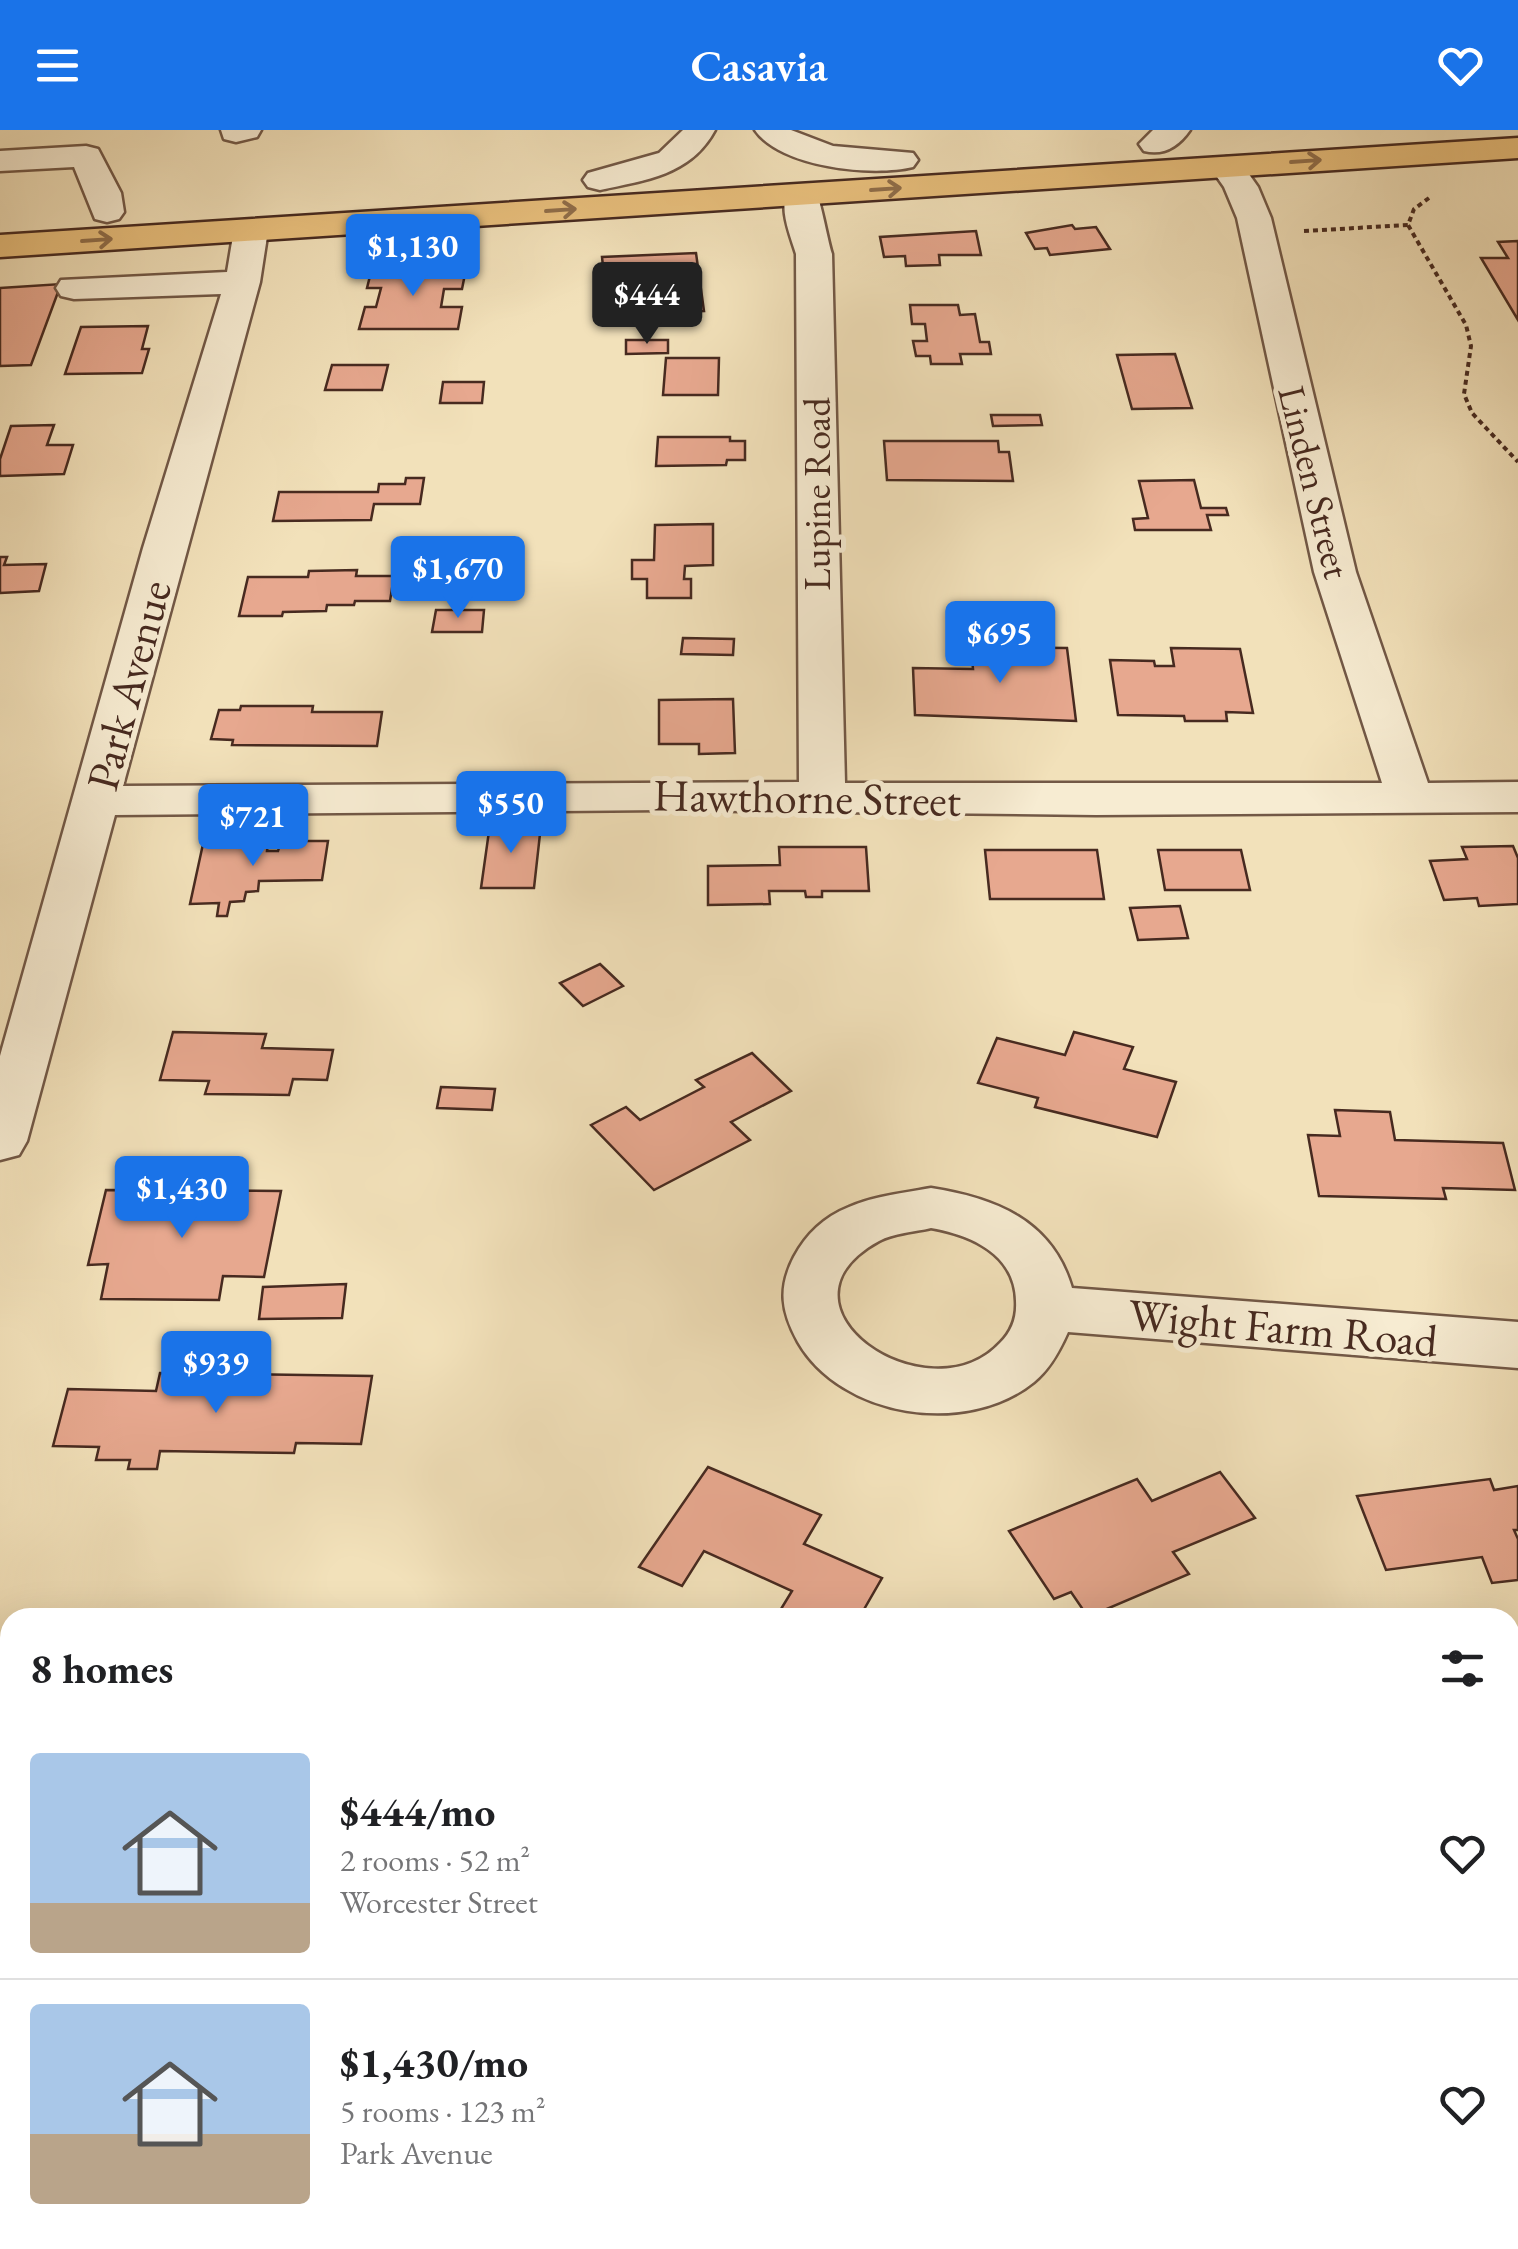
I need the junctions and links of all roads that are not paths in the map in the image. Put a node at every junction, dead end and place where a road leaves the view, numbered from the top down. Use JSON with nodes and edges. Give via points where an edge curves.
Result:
{"nodes":[{"id":1,"x":699,"y":130,"type":"edge"},
{"id":2,"x":772,"y":130,"type":"edge"},
{"id":3,"x":1380,"y":130,"type":"edge"},
{"id":4,"x":1165,"y":137,"type":"edge"},
{"id":5,"x":94,"y":143,"type":"edge"},
{"id":6,"x":1518,"y":148,"type":"edge"},
{"id":7,"x":901,"y":160,"type":"junction"},
{"id":8,"x":0,"y":161,"type":"edge"},
{"id":9,"x":1227,"y":166,"type":"junction"},
{"id":10,"x":600,"y":180,"type":"junction"},
{"id":11,"x":802,"y":194,"type":"junction"},
{"id":12,"x":107,"y":212,"type":"junction"},
{"id":13,"x":0,"y":219,"type":"edge"},
{"id":14,"x":251,"y":230,"type":"junction"},
{"id":15,"x":0,"y":246,"type":"edge"},
{"id":16,"x":242,"y":282,"type":"junction"},
{"id":17,"x":74,"y":288,"type":"dead end"},
{"id":18,"x":822,"y":795,"type":"junction"},
{"id":19,"x":1518,"y":797,"type":"edge"},
{"id":20,"x":1410,"y":798,"type":"junction"},
{"id":21,"x":96,"y":801,"type":"junction"},
{"id":22,"x":0,"y":1141,"type":"edge"},
{"id":23,"x":1048,"y":1308,"type":"dead end"},
{"id":24,"x":1518,"y":1345,"type":"edge"}],
"edges":[{"from":1,"to":10,"type":"street","via":[[681,156]]},
{"from":2,"to":7,"type":"street","via":[[825,154]]},
{"from":3,"to":4,"type":"highway"},
{"from":4,"to":7,"type":"highway"},
{"from":5,"to":8,"type":"street"},
{"from":5,"to":12,"type":"street"},
{"from":9,"to":6,"type":"highway","one_way":true},
{"from":7,"to":10,"type":"highway"},
{"from":11,"to":9,"type":"highway","one_way":true},
{"from":9,"to":20,"type":"street","name":"Linden Street","via":[[1258,234],[1335,572]]},
{"from":10,"to":12,"type":"highway"},
{"from":14,"to":11,"type":"highway","one_way":true},
{"from":11,"to":18,"type":"street","name":"Lupine Road","via":[[814,254]]},
{"from":12,"to":13,"type":"highway"},
{"from":15,"to":14,"type":"highway","one_way":true},
{"from":14,"to":16,"type":"street","name":"Park Avenue"},
{"from":16,"to":17,"type":"street"},
{"from":16,"to":21,"type":"street","name":"Park Avenue"},
{"from":18,"to":20,"type":"street","name":"Hawthorne Street"},
{"from":18,"to":21,"type":"street","name":"Hawthorne Street"},
{"from":19,"to":20,"type":"street","name":"Hawthorne Street"},
{"from":21,"to":22,"type":"street","name":"Park Avenue"},
{"from":23,"to":24,"type":"street","name":"Wight Farm Road"}]}
